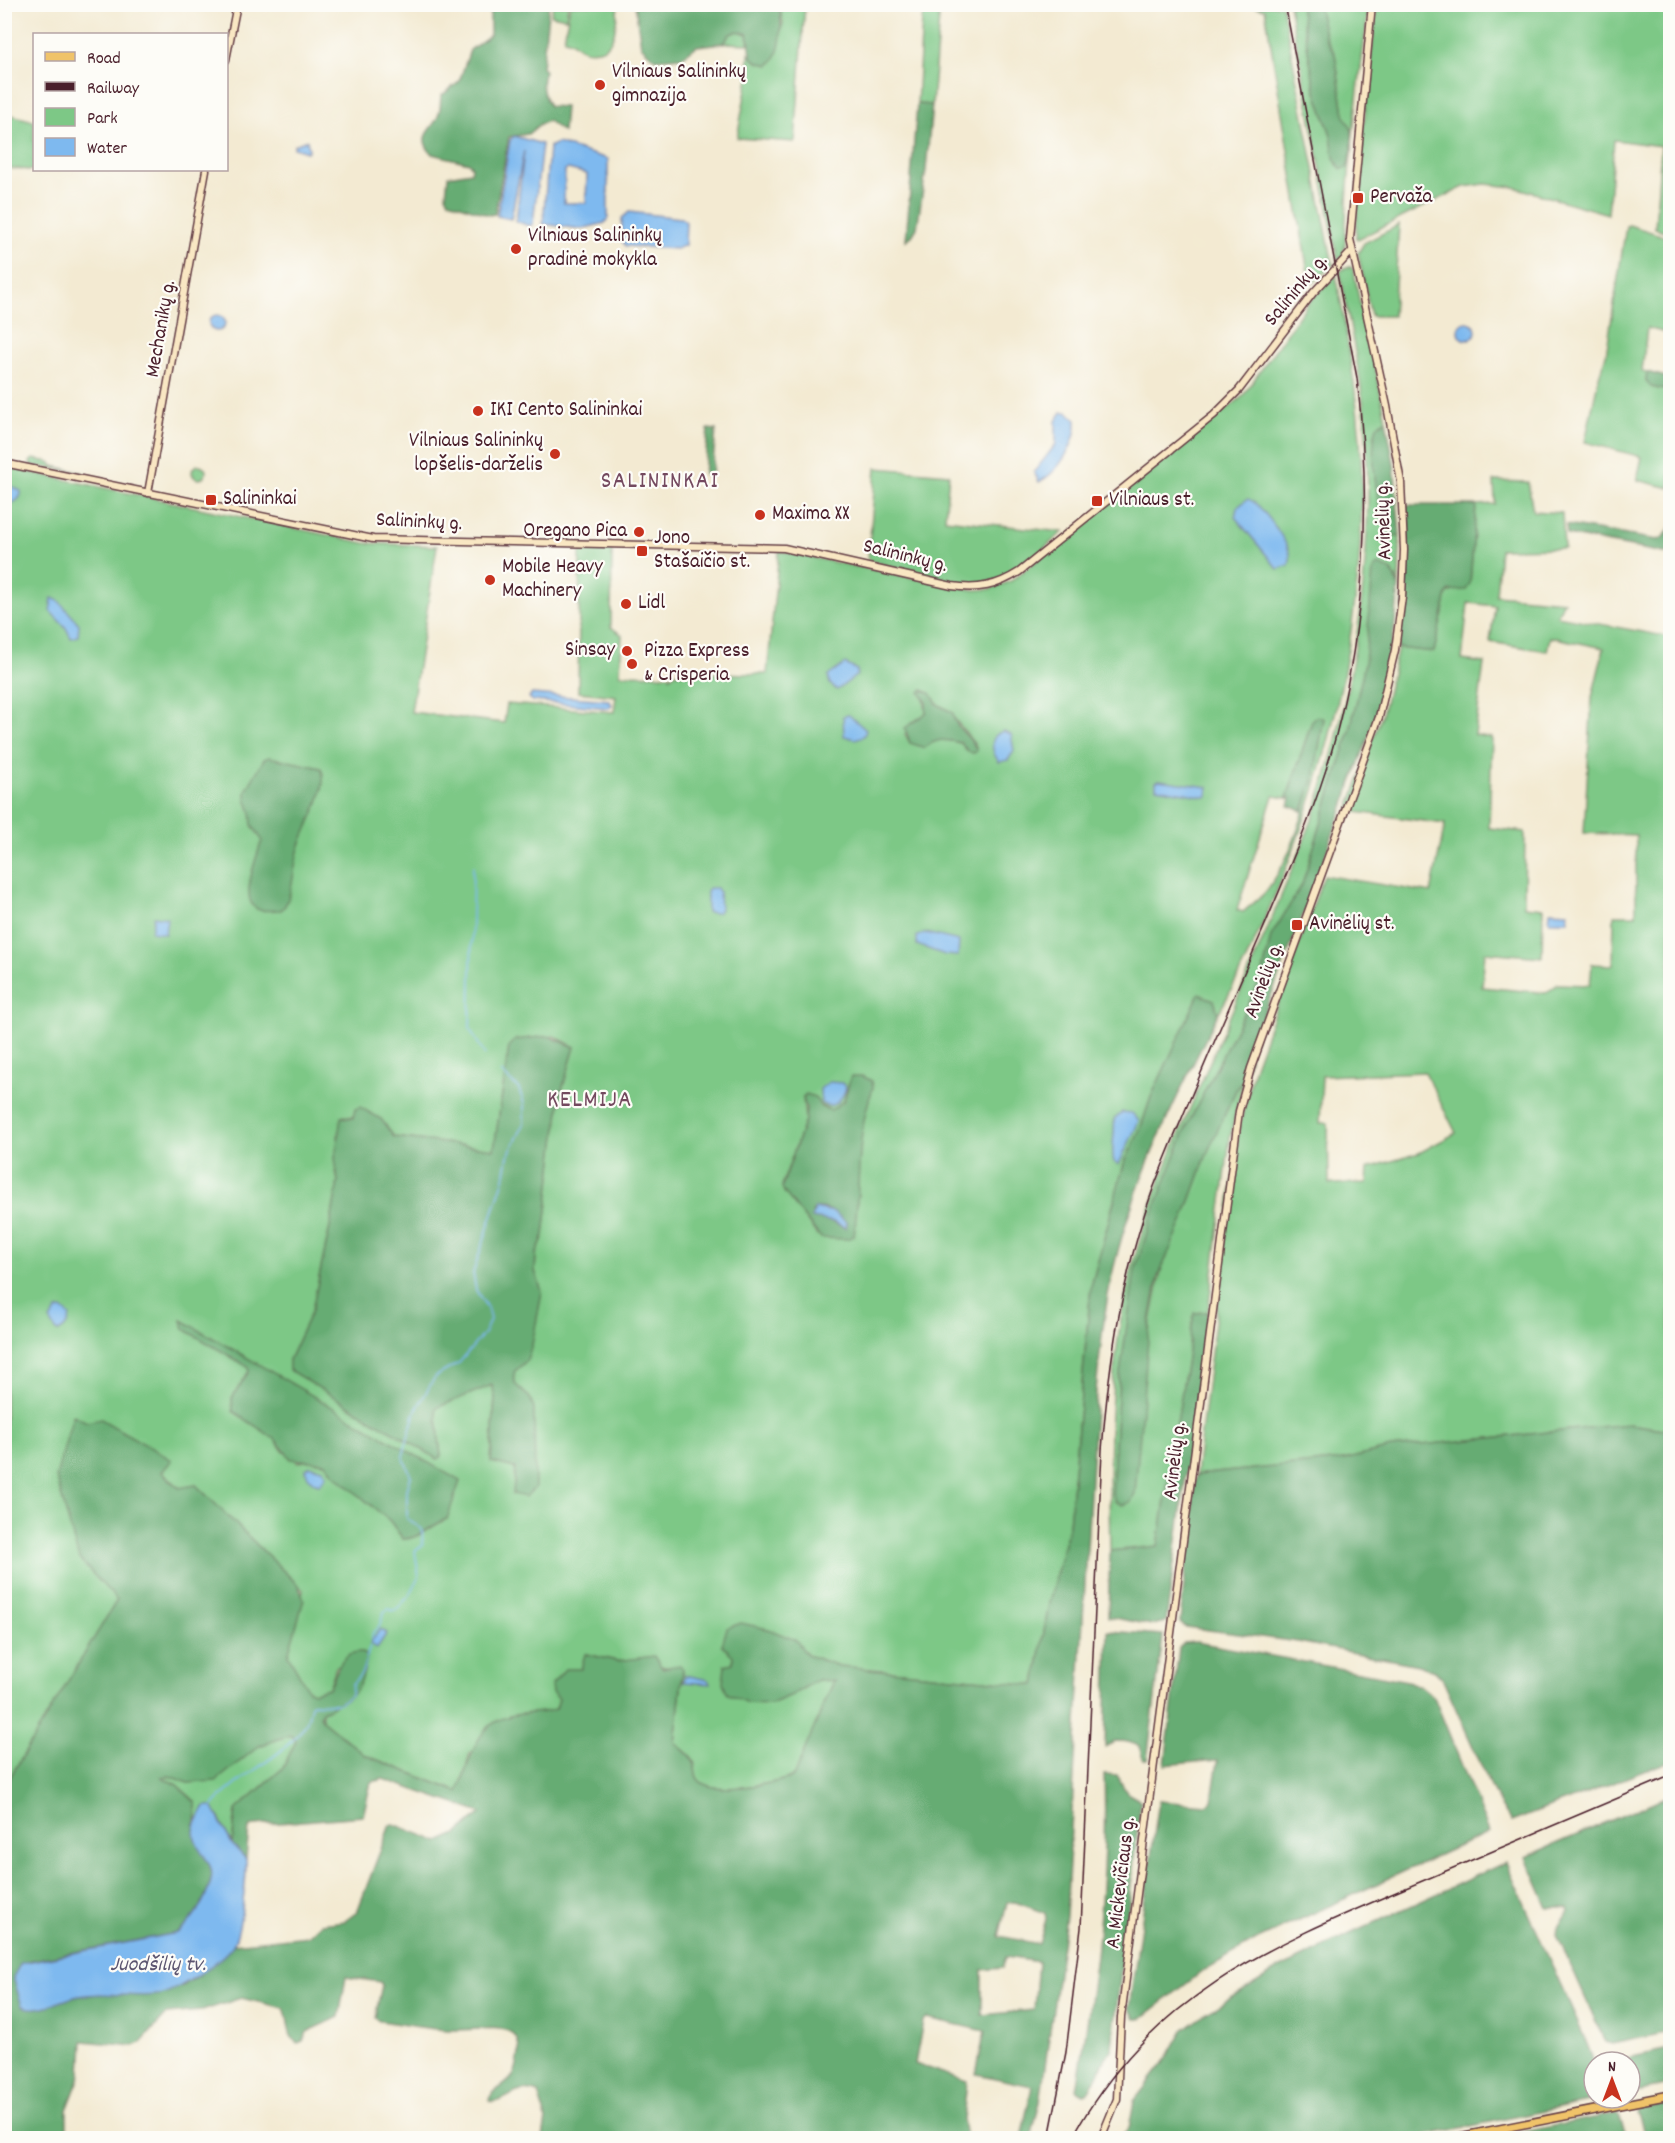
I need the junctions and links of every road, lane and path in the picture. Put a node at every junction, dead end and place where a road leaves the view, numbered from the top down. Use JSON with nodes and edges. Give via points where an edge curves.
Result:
{"nodes":[{"id":1,"x":237,"y":4,"type":"edge"},
{"id":2,"x":1372,"y":4,"type":"edge"},
{"id":3,"x":228,"y":50,"type":"edge"},
{"id":4,"x":206,"y":171,"type":"edge"},
{"id":5,"x":1352,"y":250,"type":"junction"},
{"id":6,"x":4,"y":463,"type":"edge"},
{"id":7,"x":148,"y":493,"type":"junction"},
{"id":8,"x":1171,"y":1629,"type":"joint"},
{"id":9,"x":1671,"y":2095,"type":"edge"},
{"id":10,"x":1101,"y":2139,"type":"edge"},
{"id":11,"x":1454,"y":2139,"type":"edge"}],
"edges":[{"from":1,"to":3,"type":"main road"},
{"from":2,"to":5,"type":"main road","name":"Salininkų g.","via":[[1351,211]]},
{"from":4,"to":7,"type":"main road","name":"Mechanikų g."},
{"from":5,"to":7,"type":"main road","name":"Salininkų g.","via":[[1313,292],[1225,405],[1019,572],[990,586],[952,586],[784,548],[373,539]]},
{"from":5,"to":8,"type":"main road","name":"Avinėlių g.","via":[[1401,482],[1402,597],[1395,650],[1379,717],[1251,1068],[1239,1111]]},
{"from":6,"to":7,"type":"main road","name":"Salininkų g."},
{"from":8,"to":10,"type":"main road","name":"A. Mickevičiaus g.","via":[[1121,2017],[1118,2093]]},
{"from":9,"to":11,"type":"main road"}]}
